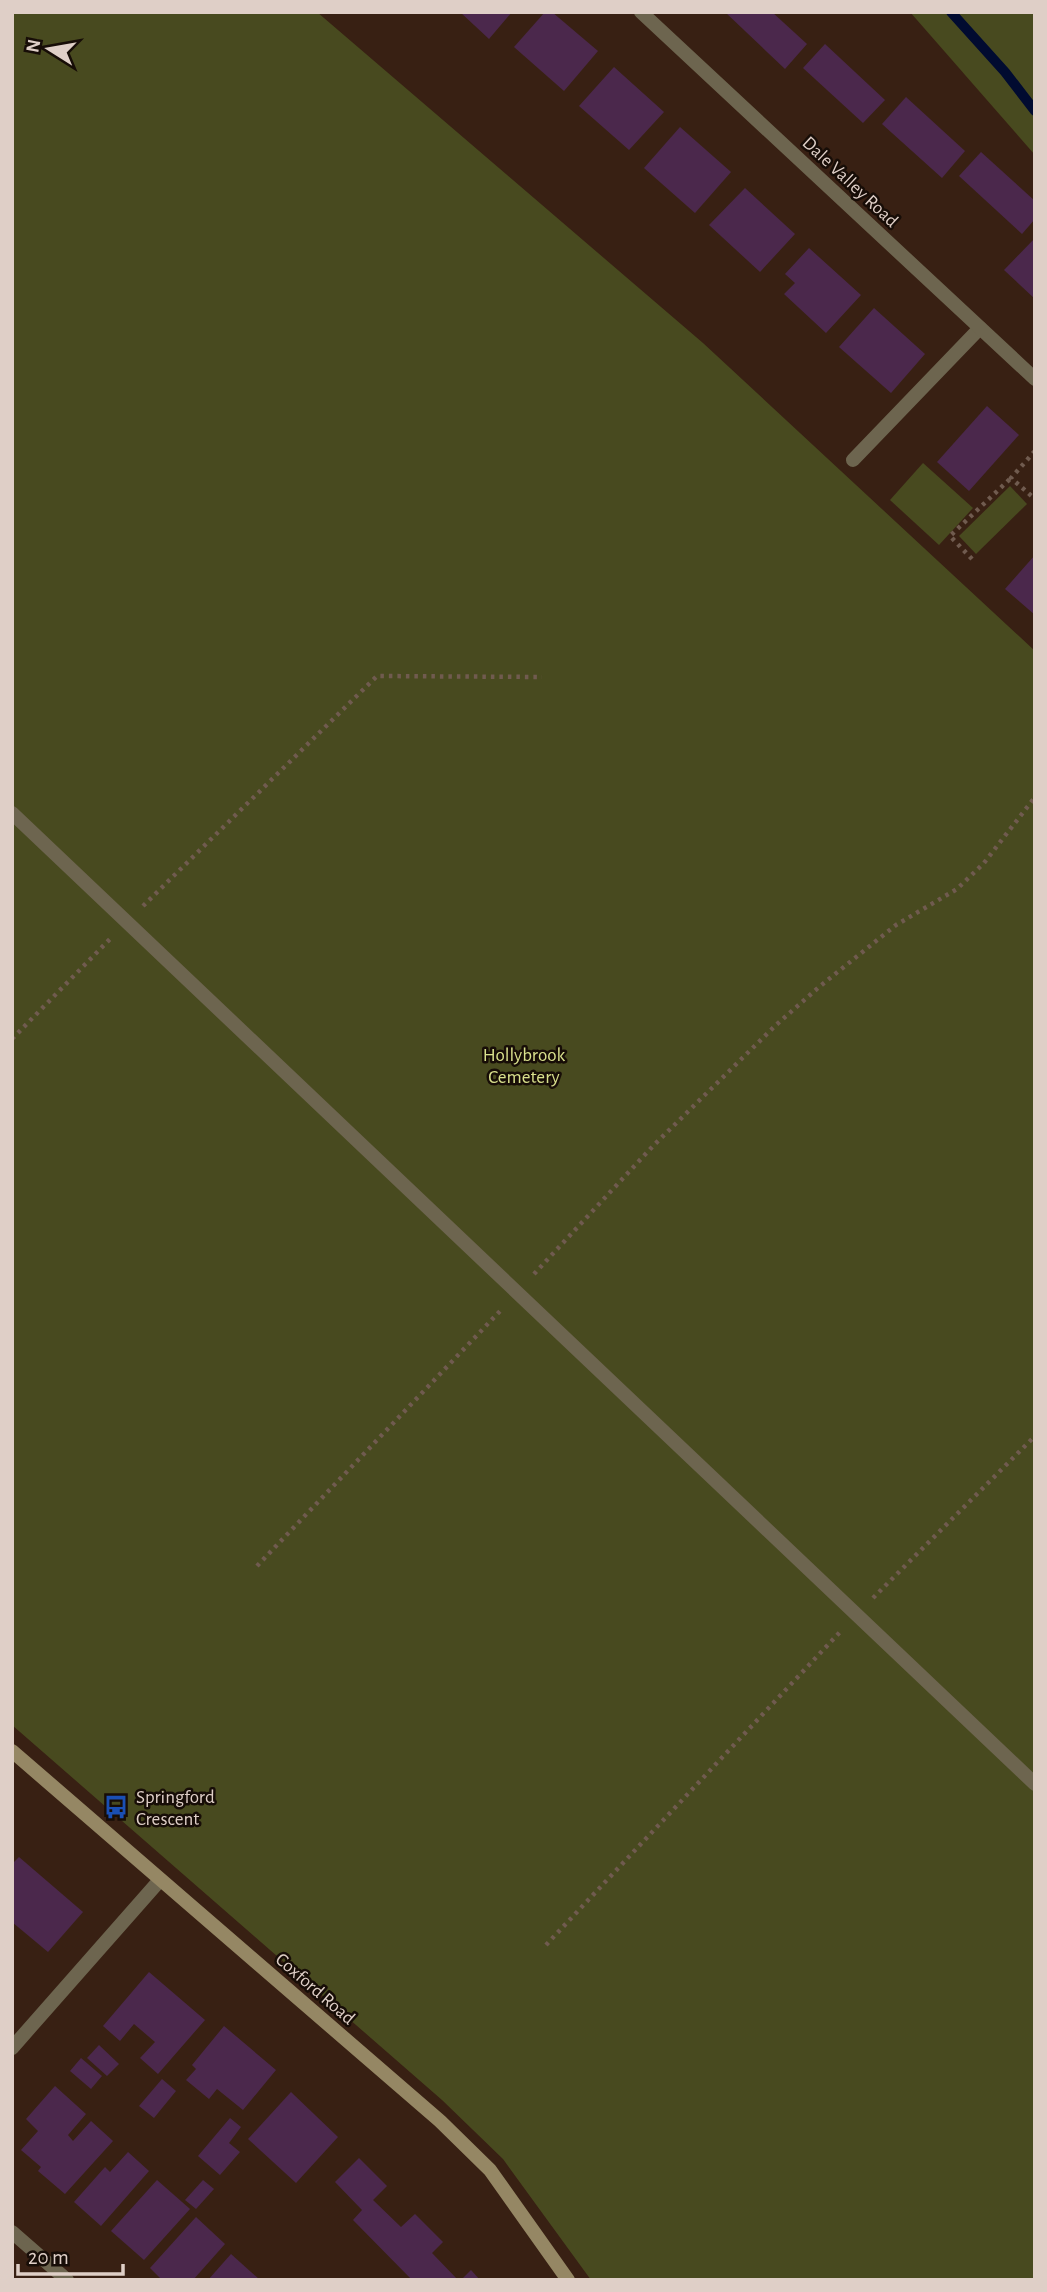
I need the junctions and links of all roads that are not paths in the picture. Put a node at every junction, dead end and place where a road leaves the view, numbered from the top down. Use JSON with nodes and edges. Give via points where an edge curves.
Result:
{"nodes":[{"id":1,"x":641,"y":12,"type":"edge"},
{"id":2,"x":980,"y":328,"type":"junction"},
{"id":3,"x":1035,"y":379,"type":"edge"},
{"id":4,"x":853,"y":460,"type":"dead end"},
{"id":5,"x":12,"y":813,"type":"edge"},
{"id":6,"x":12,"y":1751,"type":"edge"},
{"id":7,"x":1035,"y":1784,"type":"edge"},
{"id":8,"x":160,"y":1880,"type":"junction"},
{"id":9,"x":12,"y":2048,"type":"edge"},
{"id":10,"x":12,"y":2232,"type":"edge"},
{"id":11,"x":67,"y":2280,"type":"edge"},
{"id":12,"x":568,"y":2280,"type":"edge"}],
"edges":[{"from":1,"to":2,"type":"street","name":"Dale Valley Road"},
{"from":2,"to":3,"type":"street","name":"Dale Valley Road"},
{"from":2,"to":4,"type":"street"},
{"from":5,"to":7,"type":"street"},
{"from":6,"to":8,"type":"street","name":"Coxford Road"},
{"from":8,"to":9,"type":"street"},
{"from":8,"to":12,"type":"street","name":"Coxford Road","via":[[490,2170]]},
{"from":10,"to":11,"type":"street"}]}
